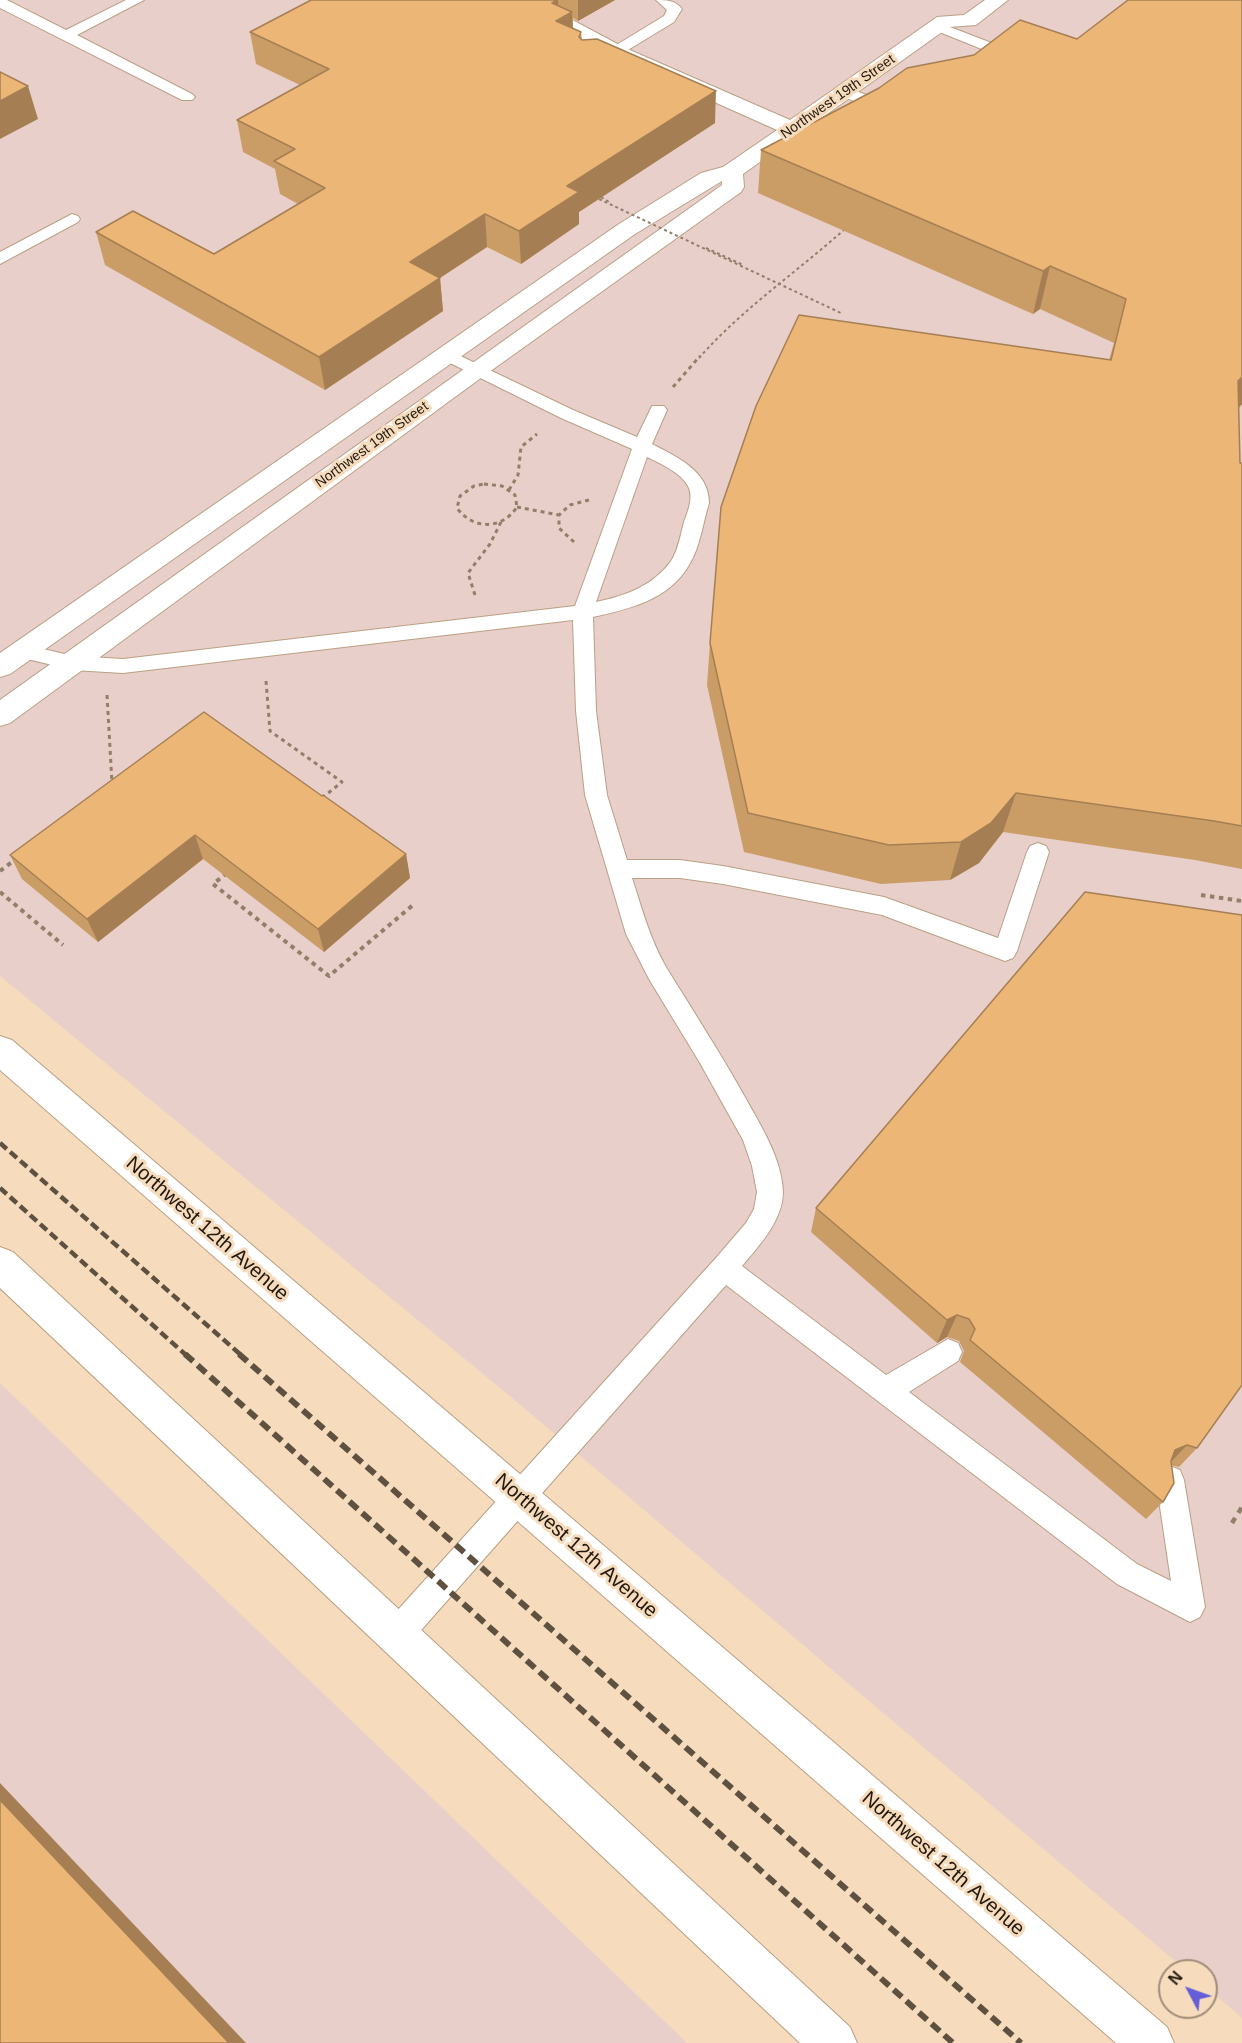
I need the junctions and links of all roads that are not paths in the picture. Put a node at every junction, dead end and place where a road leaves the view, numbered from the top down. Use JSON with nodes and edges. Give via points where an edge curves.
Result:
{"nodes":[{"id":1,"x":137,"y":0,"type":"edge"},
{"id":2,"x":520,"y":0,"type":"edge"},
{"id":3,"x":663,"y":0,"type":"edge"},
{"id":4,"x":946,"y":0,"type":"edge"},
{"id":5,"x":999,"y":0,"type":"edge"},
{"id":6,"x":0,"y":2,"type":"edge"},
{"id":7,"x":941,"y":24,"type":"junction"},
{"id":8,"x":64,"y":36,"type":"junction"},
{"id":9,"x":616,"y":51,"type":"junction"},
{"id":10,"x":994,"y":67,"type":"edge"},
{"id":11,"x":590,"y":68,"type":"edge"},
{"id":12,"x":845,"y":92,"type":"junction"},
{"id":13,"x":187,"y":97,"type":"dead end"},
{"id":14,"x":904,"y":102,"type":"edge"},
{"id":15,"x":792,"y":129,"type":"junction"},
{"id":16,"x":732,"y":172,"type":"junction"},
{"id":17,"x":72,"y":219,"type":"dead end"},
{"id":18,"x":0,"y":259,"type":"edge"},
{"id":19,"x":448,"y":355,"type":"junction"},
{"id":20,"x":476,"y":370,"type":"junction"},
{"id":21,"x":658,"y":410,"type":"road end"},
{"id":22,"x":642,"y":446,"type":"junction"},
{"id":23,"x":583,"y":612,"type":"junction"},
{"id":24,"x":22,"y":651,"type":"junction"},
{"id":25,"x":73,"y":663,"type":"junction"},
{"id":26,"x":0,"y":667,"type":"edge"},
{"id":27,"x":0,"y":715,"type":"edge"},
{"id":28,"x":1038,"y":852,"type":"dead end"},
{"id":29,"x":617,"y":869,"type":"junction"},
{"id":30,"x":0,"y":1050,"type":"edge"},
{"id":31,"x":0,"y":1264,"type":"edge"},
{"id":32,"x":723,"y":1268,"type":"junction"},
{"id":33,"x":948,"y":1352,"type":"edge"},
{"id":34,"x":885,"y":1391,"type":"junction"},
{"id":35,"x":1170,"y":1480,"type":"edge"},
{"id":36,"x":518,"y":1497,"type":"junction"},
{"id":37,"x":397,"y":1634,"type":"junction"},
{"id":38,"x":834,"y":2043,"type":"edge"},
{"id":39,"x":1150,"y":2043,"type":"edge"}],
"edges":[{"from":1,"to":8,"type":"lane"},
{"from":2,"to":9,"type":"street"},
{"from":3,"to":9,"type":"lane","via":[[675,9],[669,20]]},
{"from":4,"to":7,"type":"street","via":[[934,9]]},
{"from":5,"to":7,"type":"street","via":[[969,21]]},
{"from":6,"to":8,"type":"lane"},
{"from":7,"to":10,"type":"lane","via":[[1010,54]]},
{"from":7,"to":12,"type":"street","name":"Northwest 19th Street"},
{"from":8,"to":13,"type":"lane"},
{"from":9,"to":11,"type":"lane"},
{"from":9,"to":15,"type":"street"},
{"from":12,"to":14,"type":"lane","via":[[882,106]]},
{"from":12,"to":15,"type":"street","name":"Northwest 19th Street"},
{"from":15,"to":16,"type":"street","name":"Northwest 19th Street"},
{"from":16,"to":19,"type":"street","name":"Northwest 19th Street","via":[[709,178],[643,218]]},
{"from":16,"to":20,"type":"street","name":"Northwest 19th Street","via":[[733,187]]},
{"from":17,"to":18,"type":"lane"},
{"from":19,"to":20,"type":"lane"},
{"from":19,"to":24,"type":"street","name":"Northwest 19th Street"},
{"from":20,"to":22,"type":"lane"},
{"from":20,"to":25,"type":"street","name":"Northwest 19th Street"},
{"from":21,"to":22,"type":"lane"},
{"from":22,"to":23,"type":"lane"},
{"from":22,"to":23,"type":"lane","via":[[686,472],[700,492],[681,563],[656,588],[640,597]]},
{"from":23,"to":25,"type":"lane","via":[[123,666]]},
{"from":23,"to":29,"type":"lane","via":[[590,750],[597,795]]},
{"from":24,"to":25,"type":"lane"},
{"from":24,"to":26,"type":"street","name":"Northwest 19th Street"},
{"from":25,"to":27,"type":"street","name":"Northwest 19th Street"},
{"from":28,"to":29,"type":"lane","via":[[1005,951],[884,906],[852,899],[723,874]]},
{"from":29,"to":32,"type":"lane","via":[[638,934],[754,1137],[765,1166],[770,1192],[766,1210],[755,1231]]},
{"from":30,"to":36,"type":"street","name":"Northwest 12th Avenue"},
{"from":31,"to":37,"type":"street"},
{"from":32,"to":34,"type":"lane"},
{"from":32,"to":36,"type":"lane"},
{"from":33,"to":34,"type":"lane"},
{"from":34,"to":35,"type":"lane","via":[[1127,1574],[1190,1607]]},
{"from":36,"to":37,"type":"lane"},
{"from":36,"to":39,"type":"street","name":"Northwest 12th Avenue"},
{"from":37,"to":38,"type":"street"}]}
